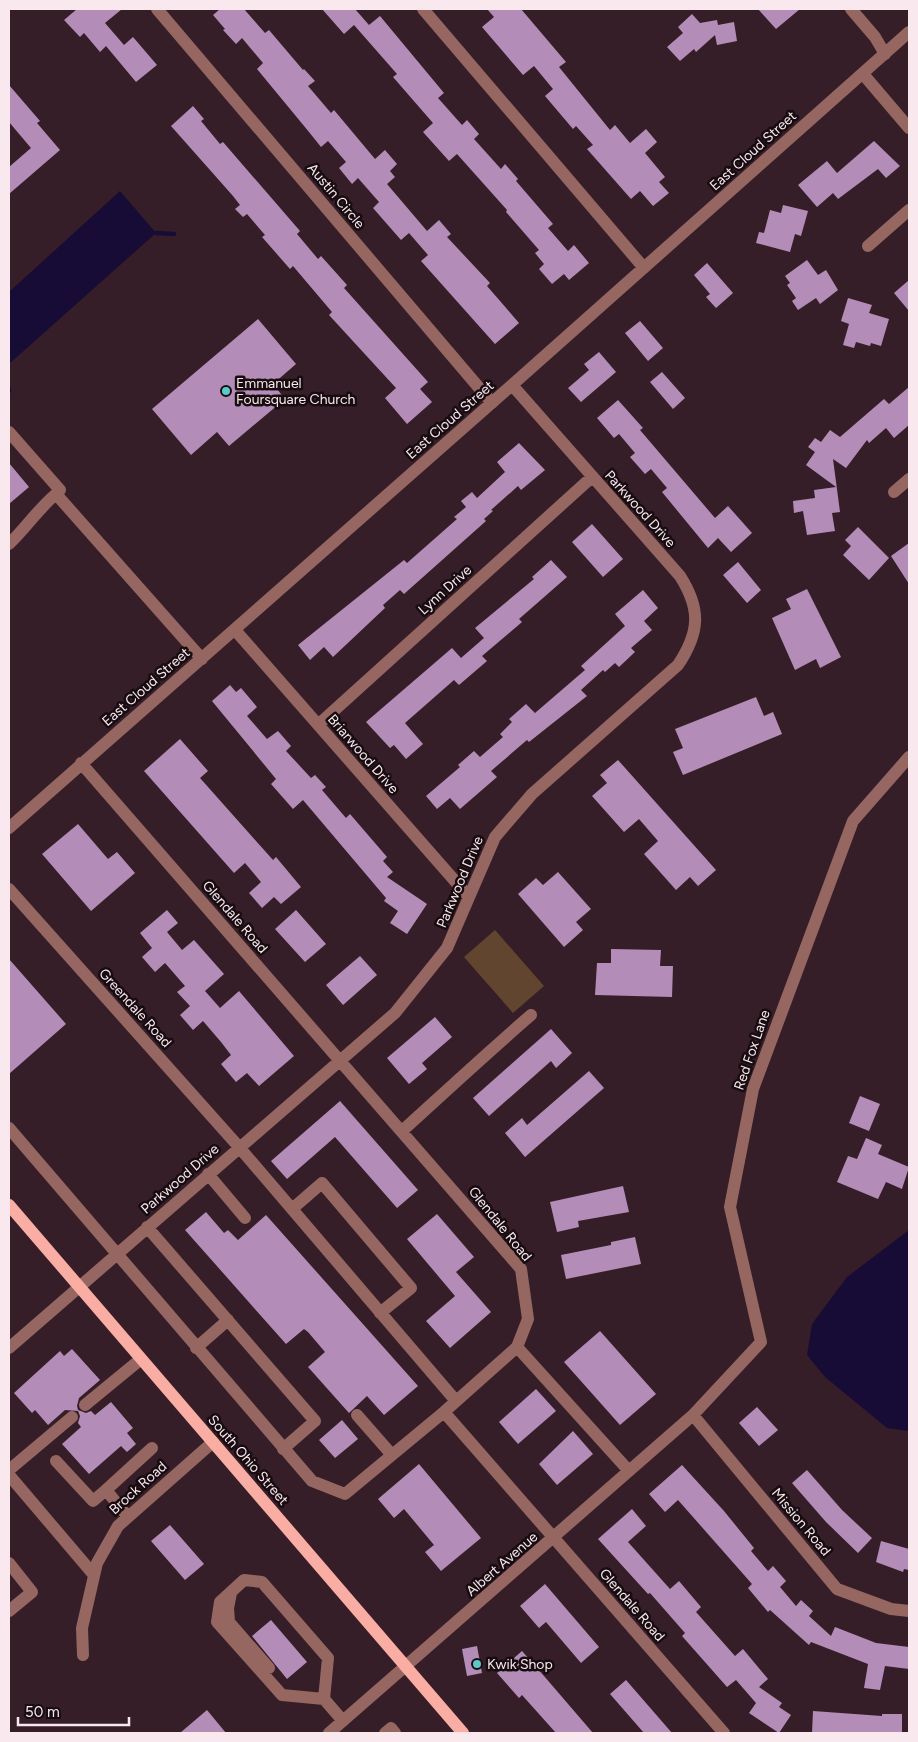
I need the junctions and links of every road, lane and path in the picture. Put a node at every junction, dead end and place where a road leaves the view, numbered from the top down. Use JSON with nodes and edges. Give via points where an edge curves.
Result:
{"nodes":[{"id":1,"x":158,"y":9,"type":"edge"},
{"id":2,"x":423,"y":9,"type":"edge"},
{"id":3,"x":851,"y":9,"type":"edge"},
{"id":4,"x":909,"y":32,"type":"edge"},
{"id":5,"x":885,"y":54,"type":"junction"},
{"id":6,"x":863,"y":74,"type":"junction"},
{"id":7,"x":909,"y":128,"type":"edge"},
{"id":8,"x":909,"y":210,"type":"edge"},
{"id":9,"x":868,"y":246,"type":"dead end"},
{"id":10,"x":644,"y":268,"type":"junction"},
{"id":11,"x":512,"y":385,"type":"junction"},
{"id":12,"x":492,"y":403,"type":"junction"},
{"id":13,"x":9,"y":432,"type":"edge"},
{"id":14,"x":592,"y":477,"type":"junction"},
{"id":15,"x":909,"y":479,"type":"edge"},
{"id":16,"x":894,"y":492,"type":"dead end"},
{"id":17,"x":56,"y":494,"type":"junction"},
{"id":18,"x":9,"y":544,"type":"edge"},
{"id":19,"x":235,"y":630,"type":"junction"},
{"id":20,"x":202,"y":659,"type":"junction"},
{"id":21,"x":318,"y":725,"type":"junction"},
{"id":22,"x":909,"y":757,"type":"edge"},
{"id":23,"x":81,"y":763,"type":"junction"},
{"id":24,"x":9,"y":828,"type":"edge"},
{"id":25,"x":9,"y":889,"type":"edge"},
{"id":26,"x":469,"y":897,"type":"junction"},
{"id":27,"x":531,"y":1015,"type":"dead end"},
{"id":28,"x":340,"y":1060,"type":"junction"},
{"id":29,"x":9,"y":1128,"type":"edge"},
{"id":30,"x":402,"y":1131,"type":"junction"},
{"id":31,"x":239,"y":1147,"type":"junction"},
{"id":32,"x":208,"y":1174,"type":"junction"},
{"id":33,"x":9,"y":1206,"type":"edge"},
{"id":34,"x":292,"y":1209,"type":"junction"},
{"id":35,"x":246,"y":1218,"type":"dead end"},
{"id":36,"x":147,"y":1227,"type":"junction"},
{"id":37,"x":116,"y":1254,"type":"junction"},
{"id":38,"x":79,"y":1287,"type":"junction"},
{"id":39,"x":380,"y":1313,"type":"junction"},
{"id":40,"x":228,"y":1320,"type":"junction"},
{"id":41,"x":517,"y":1346,"type":"junction"},
{"id":42,"x":9,"y":1348,"type":"edge"},
{"id":43,"x":196,"y":1348,"type":"junction"},
{"id":44,"x":141,"y":1359,"type":"junction"},
{"id":45,"x":456,"y":1402,"type":"junction"},
{"id":46,"x":86,"y":1405,"type":"dead end"},
{"id":47,"x":444,"y":1412,"type":"junction"},
{"id":48,"x":357,"y":1415,"type":"dead end"},
{"id":49,"x":693,"y":1415,"type":"junction"},
{"id":50,"x":72,"y":1416,"type":"dead end"},
{"id":51,"x":213,"y":1442,"type":"junction"},
{"id":52,"x":152,"y":1448,"type":"dead end"},
{"id":53,"x":284,"y":1449,"type":"junction"},
{"id":54,"x":392,"y":1455,"type":"junction"},
{"id":55,"x":56,"y":1461,"type":"dead end"},
{"id":56,"x":9,"y":1470,"type":"edge"},
{"id":57,"x":629,"y":1471,"type":"junction"},
{"id":58,"x":9,"y":1475,"type":"edge"},
{"id":59,"x":106,"y":1490,"type":"junction"},
{"id":60,"x":128,"y":1516,"type":"junction"},
{"id":61,"x":554,"y":1539,"type":"junction"},
{"id":62,"x":9,"y":1563,"type":"edge"},
{"id":63,"x":94,"y":1574,"type":"junction"},
{"id":64,"x":909,"y":1610,"type":"edge"},
{"id":65,"x":9,"y":1611,"type":"edge"},
{"id":66,"x":83,"y":1655,"type":"dead end"},
{"id":67,"x":407,"y":1667,"type":"junction"},
{"id":68,"x":324,"y":1699,"type":"junction"},
{"id":69,"x":343,"y":1721,"type":"junction"},
{"id":70,"x":329,"y":1733,"type":"edge"},
{"id":71,"x":385,"y":1733,"type":"edge"},
{"id":72,"x":395,"y":1733,"type":"edge"},
{"id":73,"x":464,"y":1733,"type":"edge"},
{"id":74,"x":724,"y":1733,"type":"edge"}],
"edges":[{"from":1,"to":12,"type":"street","name":"Austin Circle"},
{"from":2,"to":10,"type":"street"},
{"from":3,"to":5,"type":"street"},
{"from":4,"to":5,"type":"street","name":"East Cloud Street"},
{"from":5,"to":6,"type":"street","name":"East Cloud Street"},
{"from":6,"to":7,"type":"street"},
{"from":6,"to":10,"type":"street","name":"East Cloud Street"},
{"from":8,"to":9,"type":"street"},
{"from":10,"to":11,"type":"street","name":"East Cloud Street"},
{"from":11,"to":12,"type":"street","name":"East Cloud Street"},
{"from":11,"to":14,"type":"street","name":"Parkwood Drive"},
{"from":12,"to":19,"type":"street","name":"East Cloud Street"},
{"from":13,"to":17,"type":"street","via":[[60,490]]},
{"from":14,"to":21,"type":"street","name":"Lynn Drive"},
{"from":14,"to":26,"type":"street","name":"Parkwood Drive","via":[[680,576],[693,600],[696,616],[690,646],[678,665],[532,794],[495,837]]},
{"from":15,"to":16,"type":"street"},
{"from":17,"to":18,"type":"street"},
{"from":17,"to":20,"type":"street"},
{"from":19,"to":20,"type":"street","name":"East Cloud Street"},
{"from":19,"to":21,"type":"street","name":"Briarwood Drive"},
{"from":20,"to":23,"type":"street","name":"East Cloud Street"},
{"from":21,"to":26,"type":"street","name":"Briarwood Drive"},
{"from":22,"to":49,"type":"street","name":"Red Fox Lane","via":[[853,820],[753,1089],[730,1207],[761,1342]]},
{"from":23,"to":24,"type":"street","name":"East Cloud Street"},
{"from":23,"to":28,"type":"street","name":"Glendale Road"},
{"from":25,"to":31,"type":"street","name":"Greendale Road"},
{"from":26,"to":28,"type":"street","name":"Parkwood Drive","via":[[448,948],[394,1013]]},
{"from":27,"to":30,"type":"street"},
{"from":28,"to":30,"type":"street","name":"Glendale Road"},
{"from":28,"to":31,"type":"street","name":"Parkwood Drive"},
{"from":29,"to":37,"type":"street"},
{"from":30,"to":41,"type":"street","name":"Glendale Road","via":[[521,1268],[528,1319]]},
{"from":31,"to":32,"type":"street","name":"Parkwood Drive"},
{"from":31,"to":34,"type":"street","name":"Greendale Road"},
{"from":32,"to":35,"type":"street"},
{"from":32,"to":36,"type":"street","name":"Parkwood Drive"},
{"from":33,"to":38,"type":"main road","name":"South Ohio Street"},
{"from":34,"to":39,"type":"street","name":"Greendale Road"},
{"from":34,"to":39,"type":"street","via":[[322,1183],[405,1280],[411,1288]]},
{"from":36,"to":37,"type":"street","name":"Parkwood Drive"},
{"from":36,"to":40,"type":"street"},
{"from":37,"to":38,"type":"street","name":"Parkwood Drive"},
{"from":37,"to":43,"type":"street"},
{"from":38,"to":42,"type":"street","name":"Parkwood Drive"},
{"from":38,"to":44,"type":"main road","name":"South Ohio Street"},
{"from":39,"to":45,"type":"street","name":"Greendale Road"},
{"from":40,"to":43,"type":"street"},
{"from":40,"to":53,"type":"street","via":[[315,1421]]},
{"from":41,"to":45,"type":"street","name":"Glendale Road"},
{"from":41,"to":57,"type":"street"},
{"from":43,"to":53,"type":"street"},
{"from":44,"to":46,"type":"street"},
{"from":44,"to":51,"type":"main road","name":"South Ohio Street"},
{"from":45,"to":47,"type":"street","name":"Glendale Road"},
{"from":47,"to":54,"type":"street"},
{"from":47,"to":61,"type":"street","name":"Glendale Road"},
{"from":48,"to":54,"type":"street"},
{"from":49,"to":57,"type":"street","name":"Albert Avenue"},
{"from":49,"to":64,"type":"street","name":"Mission Road","via":[[837,1589],[890,1609]]},
{"from":50,"to":56,"type":"street"},
{"from":51,"to":60,"type":"street","name":"Brock Road"},
{"from":51,"to":67,"type":"main road","name":"South Ohio Street"},
{"from":52,"to":59,"type":"street"},
{"from":53,"to":54,"type":"street","via":[[312,1481],[345,1494]]},
{"from":55,"to":59,"type":"street","via":[[93,1501]]},
{"from":57,"to":61,"type":"street","name":"Albert Avenue"},
{"from":58,"to":63,"type":"street"},
{"from":59,"to":60,"type":"street"},
{"from":60,"to":63,"type":"street","name":"Brock Road","via":[[118,1526]]},
{"from":61,"to":67,"type":"street","name":"Albert Avenue"},
{"from":61,"to":74,"type":"street","name":"Glendale Road"},
{"from":62,"to":65,"type":"street","via":[[32,1592]]},
{"from":63,"to":66,"type":"street","name":"Brock Road","via":[[82,1628]]},
{"from":67,"to":69,"type":"street","name":"Albert Avenue"},
{"from":67,"to":73,"type":"main road","name":"South Ohio Street"},
{"from":68,"to":68,"type":"street","via":[[328,1658],[262,1582],[244,1580],[220,1602],[217,1622],[282,1695]]},
{"from":68,"to":69,"type":"street"},
{"from":69,"to":70,"type":"street","name":"Albert Avenue"},
{"from":71,"to":72,"type":"street","via":[[391,1728]]}]}
